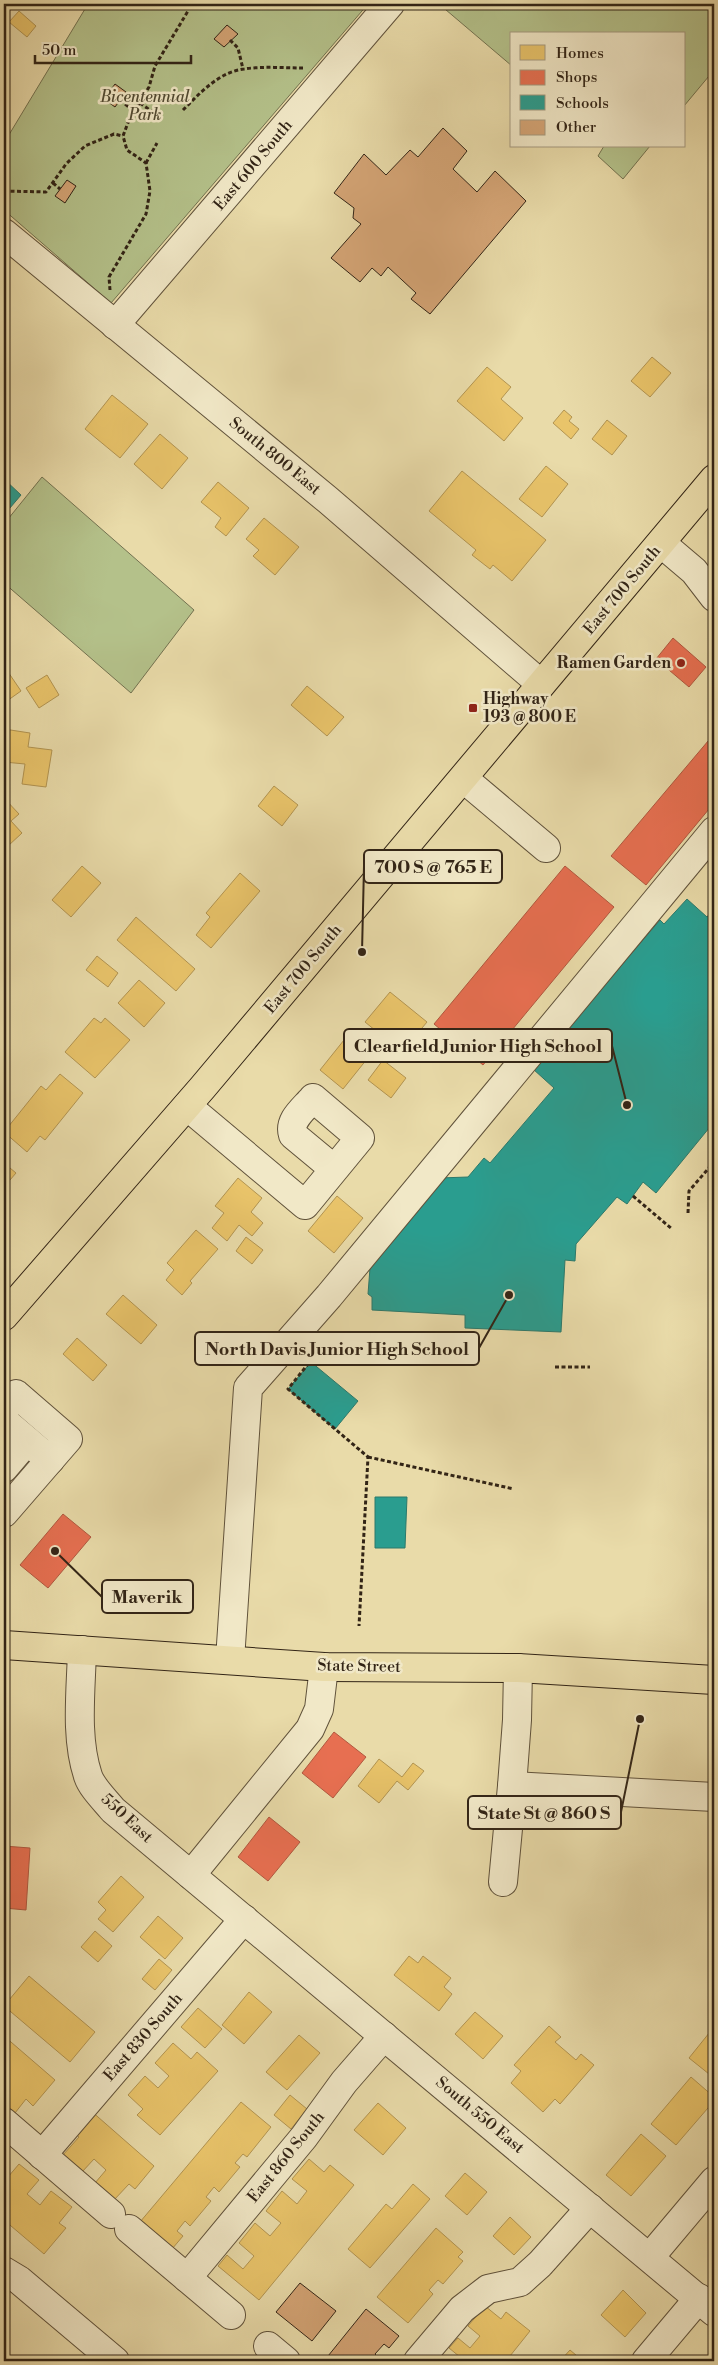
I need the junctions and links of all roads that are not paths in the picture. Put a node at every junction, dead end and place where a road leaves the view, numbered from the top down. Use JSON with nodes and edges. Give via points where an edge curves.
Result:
{"nodes":[{"id":1,"x":390,"y":4,"type":"edge"},
{"id":2,"x":4,"y":233,"type":"edge"},
{"id":3,"x":115,"y":326,"type":"junction"},
{"id":4,"x":714,"y":480,"type":"edge"},
{"id":5,"x":661,"y":543,"type":"junction"},
{"id":6,"x":714,"y":597,"type":"edge"},
{"id":7,"x":541,"y":684,"type":"junction"},
{"id":8,"x":464,"y":779,"type":"junction"},
{"id":9,"x":714,"y":831,"type":"edge"},
{"id":10,"x":546,"y":848,"type":"dead end"},
{"id":11,"x":187,"y":1106,"type":"junction"},
{"id":12,"x":334,"y":1169,"type":"junction"},
{"id":13,"x":4,"y":1316,"type":"edge"},
{"id":14,"x":9,"y":1425,"type":"edge"},
{"id":15,"x":50,"y":1460,"type":"junction"},
{"id":16,"x":4,"y":1468,"type":"edge"},
{"id":17,"x":4,"y":1513,"type":"edge"},
{"id":18,"x":4,"y":1645,"type":"edge"},
{"id":19,"x":82,"y":1650,"type":"junction"},
{"id":20,"x":230,"y":1660,"type":"junction"},
{"id":21,"x":324,"y":1666,"type":"junction"},
{"id":22,"x":518,"y":1668,"type":"junction"},
{"id":23,"x":714,"y":1680,"type":"edge"},
{"id":24,"x":512,"y":1786,"type":"junction"},
{"id":25,"x":714,"y":1797,"type":"edge"},
{"id":26,"x":191,"y":1875,"type":"junction"},
{"id":27,"x":503,"y":1882,"type":"dead end"},
{"id":28,"x":244,"y":1919,"type":"junction"},
{"id":29,"x":384,"y":2036,"type":"junction"},
{"id":30,"x":4,"y":2122,"type":"edge"},
{"id":31,"x":42,"y":2155,"type":"junction"},
{"id":32,"x":714,"y":2181,"type":"edge"},
{"id":33,"x":590,"y":2208,"type":"junction"},
{"id":34,"x":650,"y":2257,"type":"junction"},
{"id":35,"x":4,"y":2271,"type":"edge"},
{"id":36,"x":187,"y":2278,"type":"junction"},
{"id":37,"x":707,"y":2305,"type":"edge"},
{"id":38,"x":231,"y":2315,"type":"dead end"},
{"id":39,"x":115,"y":2361,"type":"edge"},
{"id":40,"x":418,"y":2361,"type":"edge"},
{"id":41,"x":646,"y":2361,"type":"edge"}],
"edges":[{"from":1,"to":3,"type":"street","name":"East 600 South"},
{"from":2,"to":3,"type":"street","name":"South 800 East"},
{"from":3,"to":7,"type":"street","name":"South 800 East","via":[[328,500]]},
{"from":4,"to":5,"type":"main road","name":"East 700 South"},
{"from":5,"to":6,"type":"street","via":[[694,571]]},
{"from":5,"to":7,"type":"main road","name":"East 700 South"},
{"from":7,"to":8,"type":"main road","name":"East 700 South"},
{"from":8,"to":10,"type":"street"},
{"from":8,"to":11,"type":"main road","name":"East 700 South"},
{"from":9,"to":20,"type":"street","via":[[329,1296],[248,1388]]},
{"from":11,"to":12,"type":"street","via":[[305,1204]]},
{"from":11,"to":13,"type":"main road","name":"East 700 South"},
{"from":12,"to":12,"type":"street","via":[[291,1130],[291,1124],[313,1098],[360,1138]]},
{"from":14,"to":15,"type":"street"},
{"from":14,"to":15,"type":"street","via":[[16,1394],[68,1439]]},
{"from":14,"to":16,"type":"street"},
{"from":15,"to":17,"type":"street"},
{"from":18,"to":19,"type":"main road","name":"State Street"},
{"from":19,"to":20,"type":"main road","name":"State Street"},
{"from":19,"to":26,"type":"street","name":"550 East","via":[[81,1743],[88,1778],[113,1810]]},
{"from":20,"to":21,"type":"main road","name":"State Street"},
{"from":21,"to":22,"type":"main road","name":"State Street"},
{"from":21,"to":26,"type":"street","via":[[319,1709],[310,1728]]},
{"from":22,"to":23,"type":"main road","name":"State Street"},
{"from":22,"to":24,"type":"street"},
{"from":24,"to":25,"type":"street"},
{"from":24,"to":27,"type":"street"},
{"from":26,"to":28,"type":"street","name":"550 East"},
{"from":28,"to":29,"type":"street","name":"South 550 East"},
{"from":28,"to":31,"type":"street","name":"East 830 South"},
{"from":29,"to":33,"type":"street","name":"South 550 East"},
{"from":29,"to":36,"type":"street","name":"East 860 South"},
{"from":30,"to":31,"type":"street"},
{"from":31,"to":36,"type":"street"},
{"from":32,"to":34,"type":"street"},
{"from":33,"to":34,"type":"street","name":"South 550 East"},
{"from":33,"to":40,"type":"street","via":[[520,2282],[488,2289],[462,2309]]},
{"from":34,"to":37,"type":"street","name":"South 550 East"},
{"from":35,"to":39,"type":"street"},
{"from":36,"to":38,"type":"street"},
{"from":37,"to":41,"type":"street"}]}
